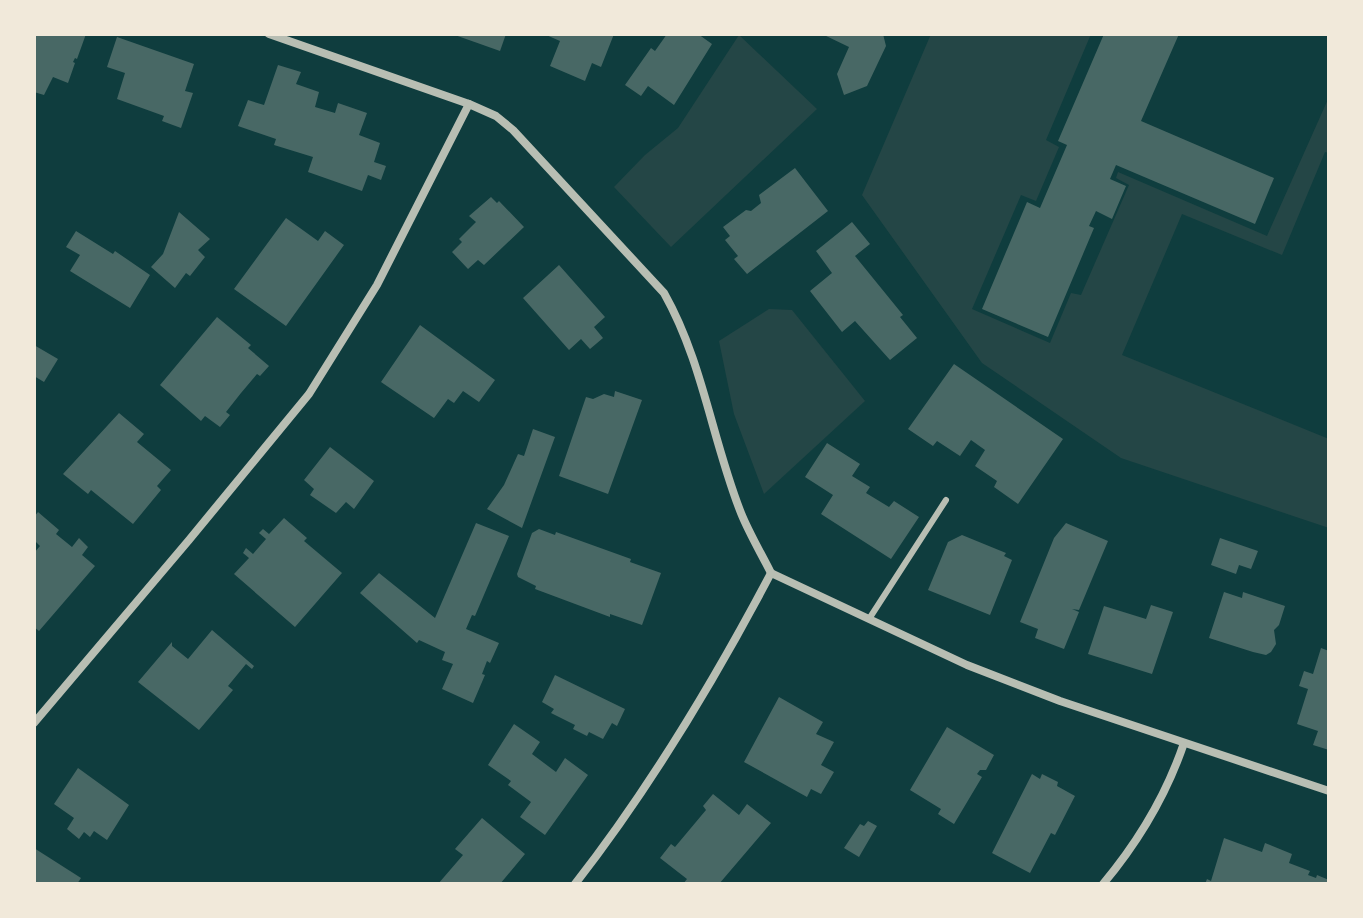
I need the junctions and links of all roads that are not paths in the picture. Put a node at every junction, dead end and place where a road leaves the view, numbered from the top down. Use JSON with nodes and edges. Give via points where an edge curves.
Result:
{"nodes":[{"id":1,"x":269,"y":34,"type":"edge"},
{"id":2,"x":469,"y":104,"type":"junction"},
{"id":3,"x":946,"y":500,"type":"dead end"},
{"id":4,"x":771,"y":573,"type":"junction"},
{"id":5,"x":869,"y":619,"type":"junction"},
{"id":6,"x":34,"y":723,"type":"edge"},
{"id":7,"x":1184,"y":743,"type":"junction"},
{"id":8,"x":1329,"y":791,"type":"edge"},
{"id":9,"x":575,"y":884,"type":"edge"},
{"id":10,"x":1103,"y":884,"type":"edge"}],
"edges":[{"from":1,"to":2,"type":"street"},
{"from":2,"to":4,"type":"street","via":[[513,130],[664,293],[693,354],[741,512]]},
{"from":2,"to":6,"type":"street","via":[[377,285],[309,394]]},
{"from":3,"to":5,"type":"lane"},
{"from":4,"to":5,"type":"street"},
{"from":4,"to":9,"type":"street","via":[[676,737]]},
{"from":5,"to":7,"type":"street","via":[[967,665]]},
{"from":7,"to":8,"type":"street"},
{"from":7,"to":10,"type":"street","via":[[1150,821]]}]}
